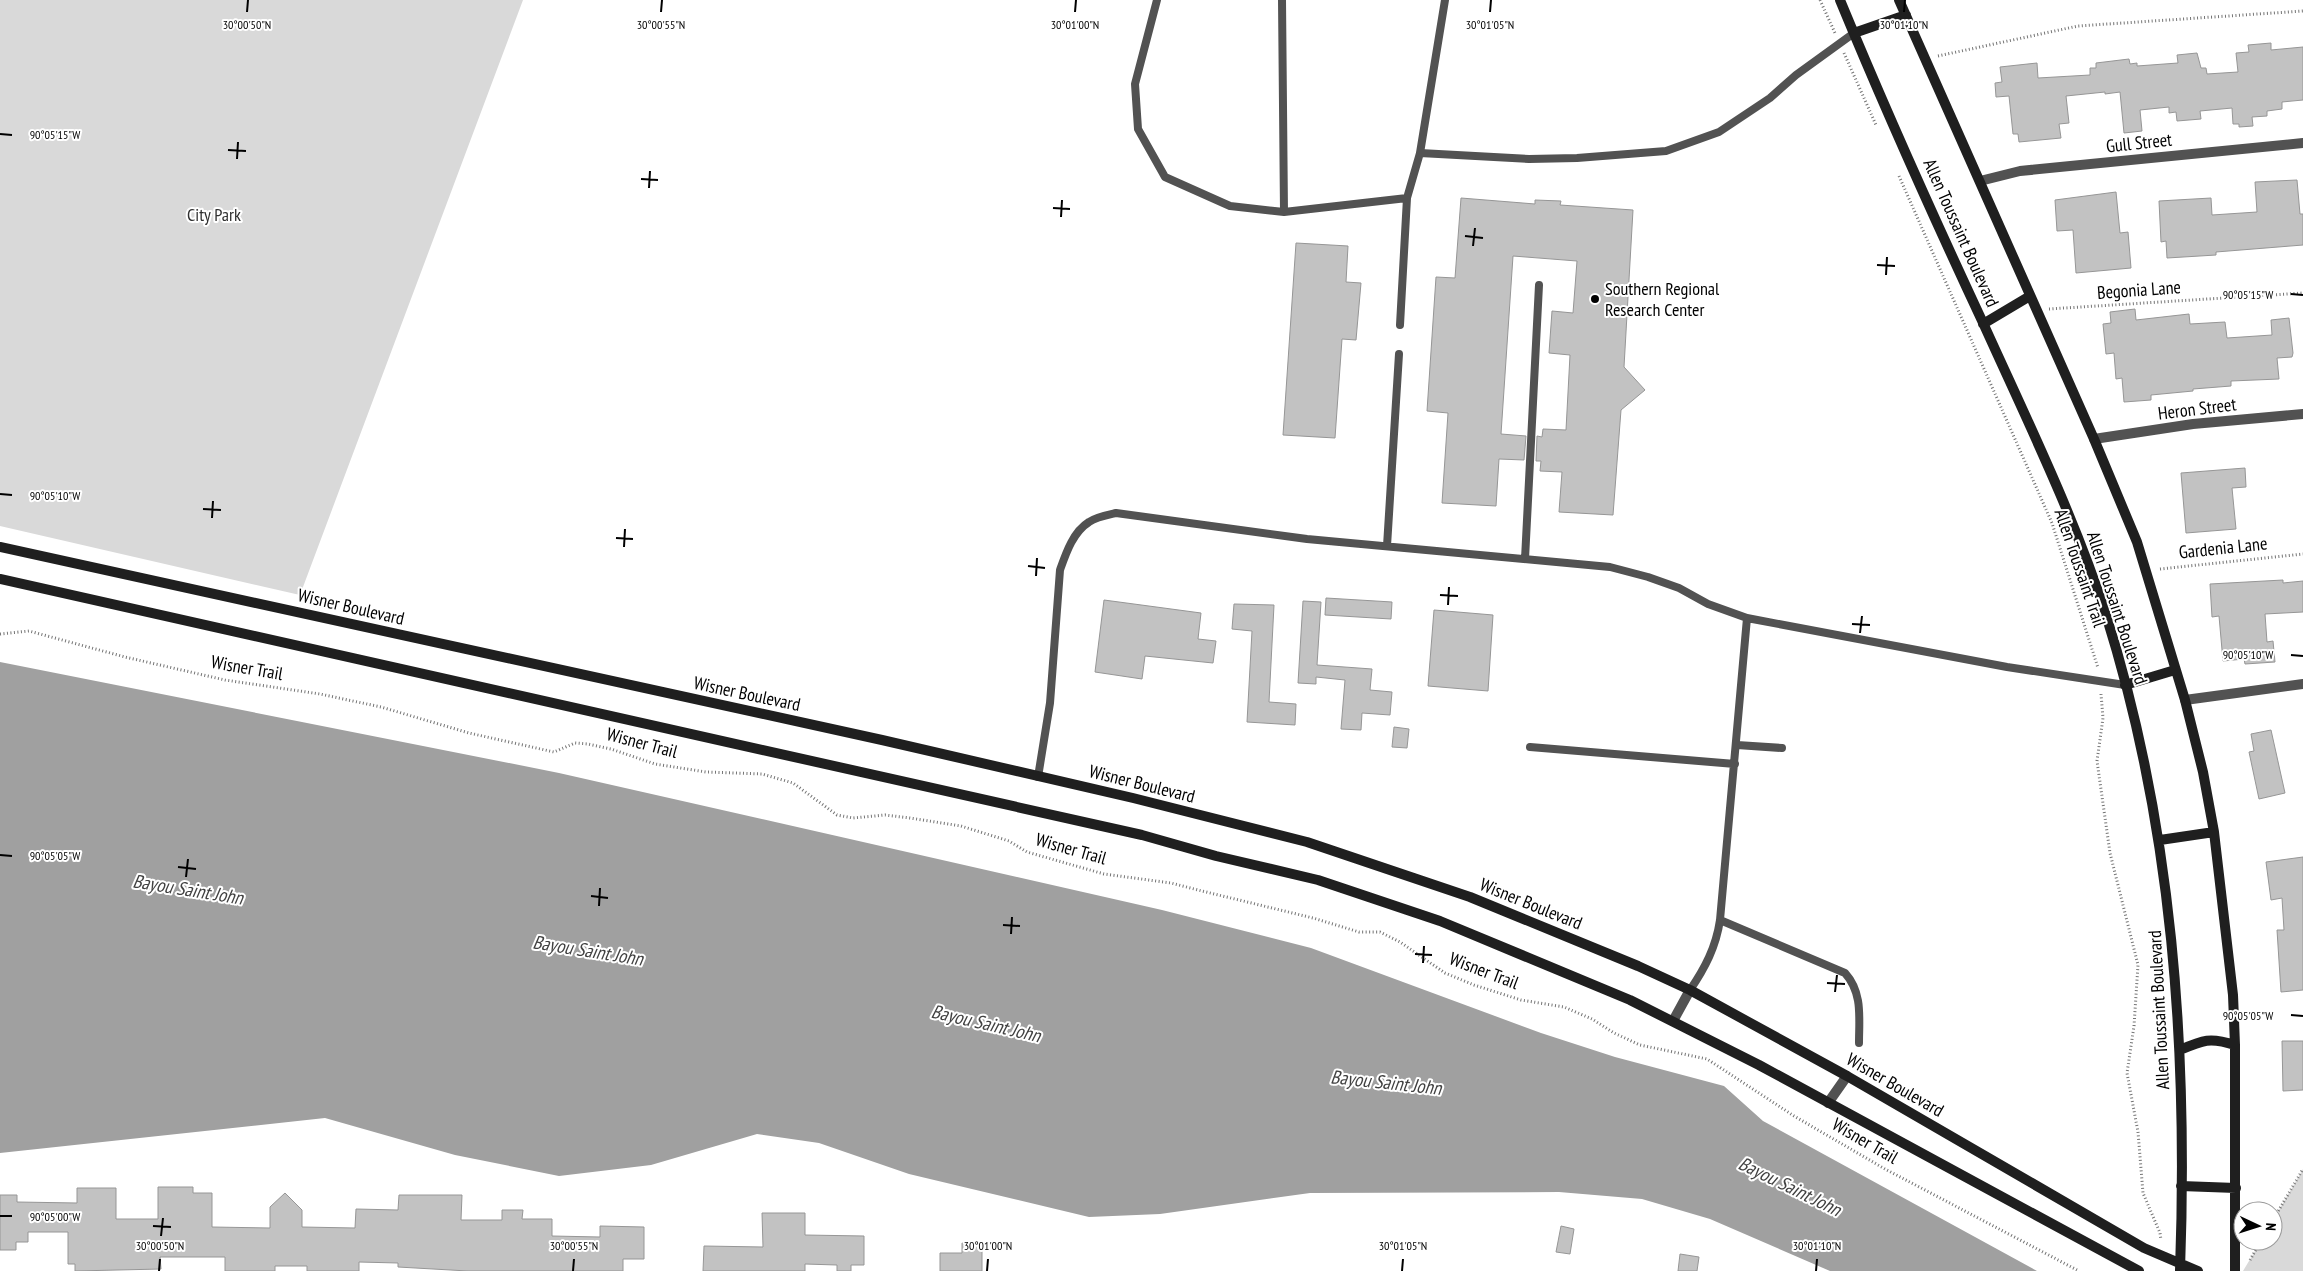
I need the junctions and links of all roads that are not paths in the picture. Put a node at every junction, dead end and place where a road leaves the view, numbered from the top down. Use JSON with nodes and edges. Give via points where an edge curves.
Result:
{"nodes":[{"id":1,"x":1157,"y":0,"type":"edge"},
{"id":2,"x":1282,"y":0,"type":"edge"},
{"id":3,"x":1445,"y":0,"type":"edge"},
{"id":4,"x":1840,"y":0,"type":"edge"},
{"id":5,"x":1900,"y":0,"type":"edge"},
{"id":6,"x":1906,"y":15,"type":"junction"},
{"id":7,"x":1854,"y":33,"type":"junction"},
{"id":8,"x":2303,"y":143,"type":"edge"},
{"id":9,"x":1420,"y":153,"type":"junction"},
{"id":10,"x":1980,"y":181,"type":"junction"},
{"id":11,"x":1407,"y":198,"type":"junction"},
{"id":12,"x":1284,"y":212,"type":"junction"},
{"id":13,"x":1539,"y":286,"type":"dead end"},
{"id":14,"x":2030,"y":296,"type":"junction"},
{"id":15,"x":1983,"y":324,"type":"junction"},
{"id":16,"x":1400,"y":325,"type":"dead end"},
{"id":17,"x":1399,"y":354,"type":"dead end"},
{"id":18,"x":2303,"y":414,"type":"edge"},
{"id":19,"x":2094,"y":439,"type":"junction"},
{"id":20,"x":1387,"y":546,"type":"junction"},
{"id":21,"x":0,"y":547,"type":"edge"},
{"id":22,"x":1525,"y":559,"type":"junction"},
{"id":23,"x":0,"y":580,"type":"edge"},
{"id":24,"x":1747,"y":618,"type":"junction"},
{"id":25,"x":2175,"y":670,"type":"junction"},
{"id":26,"x":2303,"y":684,"type":"edge"},
{"id":27,"x":2125,"y":686,"type":"junction"},
{"id":28,"x":2185,"y":700,"type":"junction"},
{"id":29,"x":1736,"y":745,"type":"junction"},
{"id":30,"x":1530,"y":747,"type":"dead end"},
{"id":31,"x":1782,"y":748,"type":"dead end"},
{"id":32,"x":1735,"y":764,"type":"junction"},
{"id":33,"x":1038,"y":777,"type":"junction"},
{"id":34,"x":2214,"y":832,"type":"junction"},
{"id":35,"x":2160,"y":840,"type":"junction"},
{"id":36,"x":1720,"y":920,"type":"junction"},
{"id":37,"x":1690,"y":990,"type":"junction"},
{"id":38,"x":1673,"y":1021,"type":"junction"},
{"id":39,"x":1859,"y":1043,"type":"dead end"},
{"id":40,"x":2235,"y":1045,"type":"junction"},
{"id":41,"x":2180,"y":1050,"type":"junction"},
{"id":42,"x":1847,"y":1076,"type":"junction"},
{"id":43,"x":1828,"y":1103,"type":"junction"},
{"id":44,"x":2180,"y":1186,"type":"junction"},
{"id":45,"x":2236,"y":1188,"type":"junction"},
{"id":46,"x":2180,"y":1267,"type":"edge"},
{"id":47,"x":2139,"y":1271,"type":"edge"},
{"id":48,"x":2198,"y":1271,"type":"edge"},
{"id":49,"x":2235,"y":1271,"type":"edge"}],
"edges":[{"from":1,"to":12,"type":"lane","via":[[1136,84],[1138,129],[1154,158],[1165,176],[1230,206]]},
{"from":2,"to":12,"type":"lane"},
{"from":3,"to":9,"type":"lane"},
{"from":4,"to":7,"type":"street","name":"Allen Toussaint Boulevard"},
{"from":5,"to":6,"type":"street","name":"Allen Toussaint Boulevard"},
{"from":6,"to":7,"type":"street"},
{"from":6,"to":10,"type":"street","name":"Allen Toussaint Boulevard"},
{"from":7,"to":9,"type":"lane","via":[[1720,132],[1666,151],[1529,159]]},
{"from":7,"to":15,"type":"street","name":"Allen Toussaint Boulevard"},
{"from":8,"to":10,"type":"street","name":"Gull Street","via":[[2020,171]]},
{"from":9,"to":11,"type":"lane"},
{"from":10,"to":14,"type":"street","name":"Allen Toussaint Boulevard"},
{"from":11,"to":12,"type":"lane"},
{"from":11,"to":16,"type":"lane"},
{"from":13,"to":22,"type":"lane"},
{"from":14,"to":15,"type":"street"},
{"from":14,"to":19,"type":"street","name":"Allen Toussaint Boulevard"},
{"from":15,"to":27,"type":"street","name":"Allen Toussaint Boulevard","via":[[2072,522],[2105,615]]},
{"from":17,"to":20,"type":"lane"},
{"from":18,"to":19,"type":"street","name":"Heron Street","via":[[2193,424]]},
{"from":19,"to":25,"type":"street","name":"Allen Toussaint Boulevard","via":[[2147,570]]},
{"from":20,"to":22,"type":"lane"},
{"from":20,"to":33,"type":"lane","via":[[1307,539],[1116,513],[1090,521],[1067,550],[1060,570],[1050,703]]},
{"from":21,"to":33,"type":"street","name":"Wisner Boulevard"},
{"from":22,"to":24,"type":"lane","via":[[1610,567],[1648,577]]},
{"from":23,"to":38,"type":"street","via":[[1142,835],[1318,880],[1440,921]]},
{"from":24,"to":27,"type":"lane"},
{"from":24,"to":29,"type":"lane"},
{"from":25,"to":27,"type":"street"},
{"from":25,"to":28,"type":"street","name":"Allen Toussaint Boulevard"},
{"from":26,"to":28,"type":"street"},
{"from":27,"to":35,"type":"street","name":"Allen Toussaint Boulevard","via":[[2138,729]]},
{"from":28,"to":34,"type":"street","name":"Allen Toussaint Boulevard"},
{"from":29,"to":31,"type":"lane"},
{"from":29,"to":32,"type":"lane"},
{"from":30,"to":32,"type":"lane"},
{"from":32,"to":36,"type":"lane"},
{"from":33,"to":37,"type":"street","name":"Wisner Boulevard","via":[[1307,842],[1470,897]]},
{"from":34,"to":35,"type":"street"},
{"from":34,"to":40,"type":"street","name":"Allen Toussaint Boulevard","via":[[2233,995]]},
{"from":35,"to":41,"type":"street","name":"Allen Toussaint Boulevard","via":[[2173,938]]},
{"from":36,"to":37,"type":"lane","via":[[1714,947]]},
{"from":36,"to":39,"type":"lane","via":[[1845,973],[1858,993]]},
{"from":37,"to":38,"type":"street"},
{"from":37,"to":42,"type":"street","name":"Wisner Boulevard"},
{"from":38,"to":43,"type":"street"},
{"from":40,"to":41,"type":"street","via":[[2216,1039]]},
{"from":40,"to":45,"type":"street","name":"Allen Toussaint Boulevard"},
{"from":41,"to":44,"type":"street","name":"Allen Toussaint Boulevard"},
{"from":42,"to":43,"type":"street"},
{"from":42,"to":46,"type":"street","name":"Wisner Boulevard"},
{"from":43,"to":47,"type":"street"},
{"from":44,"to":45,"type":"street"},
{"from":44,"to":46,"type":"street","name":"Allen Toussaint Boulevard"},
{"from":45,"to":49,"type":"street","name":"Allen Toussaint Boulevard"},
{"from":46,"to":48,"type":"street","name":"Wisner Boulevard"}]}
